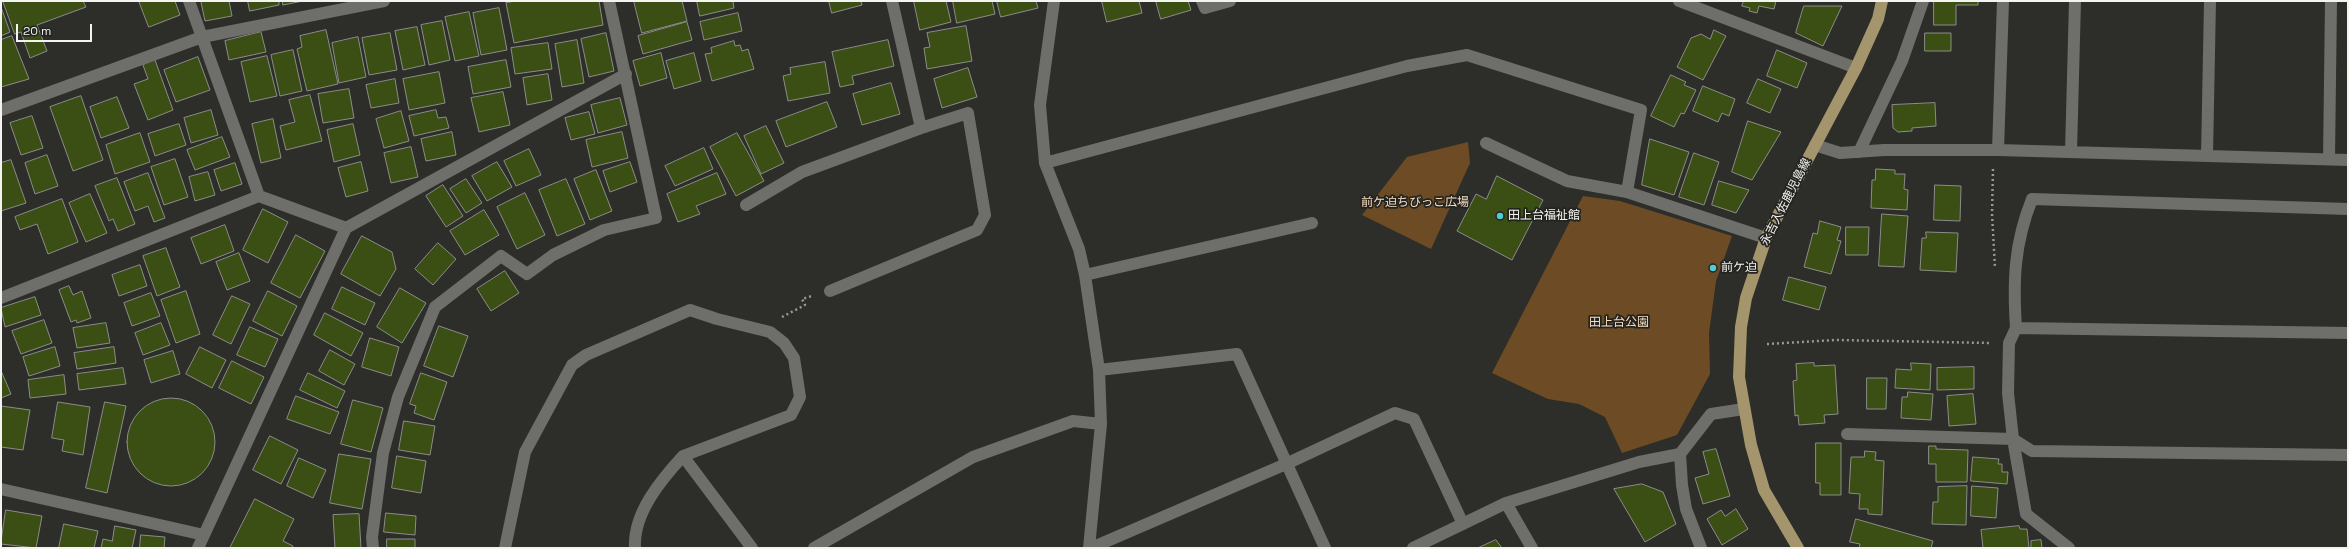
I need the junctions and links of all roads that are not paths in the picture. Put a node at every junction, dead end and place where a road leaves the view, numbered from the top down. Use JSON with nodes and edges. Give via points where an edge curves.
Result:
{"nodes":[{"id":1,"x":189,"y":1,"type":"edge"},
{"id":2,"x":384,"y":1,"type":"edge"},
{"id":3,"x":609,"y":1,"type":"edge"},
{"id":4,"x":892,"y":1,"type":"edge"},
{"id":5,"x":1054,"y":1,"type":"edge"},
{"id":6,"x":1202,"y":1,"type":"edge"},
{"id":7,"x":1230,"y":1,"type":"edge"},
{"id":8,"x":1679,"y":1,"type":"edge"},
{"id":9,"x":1882,"y":1,"type":"edge"},
{"id":10,"x":1923,"y":1,"type":"edge"},
{"id":11,"x":2003,"y":1,"type":"edge"},
{"id":12,"x":2075,"y":1,"type":"edge"},
{"id":13,"x":2210,"y":1,"type":"edge"},
{"id":14,"x":2331,"y":1,"type":"edge"},
{"id":15,"x":202,"y":37,"type":"junction"},
{"id":16,"x":1856,"y":68,"type":"junction"},
{"id":17,"x":626,"y":74,"type":"junction"},
{"id":18,"x":1,"y":110,"type":"edge"},
{"id":19,"x":921,"y":128,"type":"junction"},
{"id":20,"x":1486,"y":143,"type":"dead end"},
{"id":21,"x":1815,"y":145,"type":"junction"},
{"id":22,"x":1998,"y":150,"type":"junction"},
{"id":23,"x":1859,"y":152,"type":"junction"},
{"id":24,"x":2071,"y":152,"type":"junction"},
{"id":25,"x":2207,"y":156,"type":"junction"},
{"id":26,"x":2329,"y":159,"type":"junction"},
{"id":27,"x":2348,"y":160,"type":"edge"},
{"id":28,"x":1045,"y":162,"type":"junction"},
{"id":29,"x":1627,"y":192,"type":"junction"},
{"id":30,"x":259,"y":196,"type":"junction"},
{"id":31,"x":746,"y":205,"type":"dead end"},
{"id":32,"x":2348,"y":209,"type":"edge"},
{"id":33,"x":1312,"y":223,"type":"dead end"},
{"id":34,"x":346,"y":228,"type":"junction"},
{"id":35,"x":1766,"y":238,"type":"junction"},
{"id":36,"x":1085,"y":275,"type":"junction"},
{"id":37,"x":830,"y":291,"type":"road end"},
{"id":38,"x":1,"y":298,"type":"edge"},
{"id":39,"x":2016,"y":328,"type":"junction"},
{"id":40,"x":2348,"y":333,"type":"edge"},
{"id":41,"x":1099,"y":370,"type":"junction"},
{"id":42,"x":1744,"y":409,"type":"junction"},
{"id":43,"x":1101,"y":424,"type":"junction"},
{"id":44,"x":1847,"y":434,"type":"dead end"},
{"id":45,"x":2013,"y":439,"type":"junction"},
{"id":46,"x":1680,"y":454,"type":"junction"},
{"id":47,"x":2348,"y":455,"type":"edge"},
{"id":48,"x":683,"y":456,"type":"junction"},
{"id":49,"x":1286,"y":464,"type":"junction"},
{"id":50,"x":1,"y":489,"type":"edge"},
{"id":51,"x":1506,"y":503,"type":"junction"},
{"id":52,"x":1463,"y":524,"type":"junction"},
{"id":53,"x":204,"y":535,"type":"junction"},
{"id":54,"x":198,"y":548,"type":"edge"},
{"id":55,"x":373,"y":548,"type":"edge"},
{"id":56,"x":505,"y":548,"type":"edge"},
{"id":57,"x":635,"y":548,"type":"edge"},
{"id":58,"x":752,"y":548,"type":"edge"},
{"id":59,"x":814,"y":548,"type":"edge"},
{"id":60,"x":1090,"y":548,"type":"edge"},
{"id":61,"x":1325,"y":548,"type":"edge"},
{"id":62,"x":1413,"y":548,"type":"edge"},
{"id":63,"x":1532,"y":548,"type":"edge"},
{"id":64,"x":1701,"y":548,"type":"edge"},
{"id":65,"x":1798,"y":548,"type":"edge"},
{"id":66,"x":2069,"y":548,"type":"edge"}],
"edges":[{"from":1,"to":15,"type":"street"},
{"from":2,"to":15,"type":"street"},
{"from":3,"to":17,"type":"street"},
{"from":4,"to":19,"type":"street"},
{"from":5,"to":28,"type":"street","via":[[1040,106]]},
{"from":6,"to":7,"type":"street","via":[[1205,8]]},
{"from":8,"to":16,"type":"street"},
{"from":9,"to":16,"type":"main road","name":"永吉入佐鹿児島線","via":[[1878,19]]},
{"from":10,"to":23,"type":"street","via":[[1902,60]]},
{"from":11,"to":22,"type":"street"},
{"from":12,"to":24,"type":"street"},
{"from":13,"to":25,"type":"street"},
{"from":14,"to":26,"type":"street"},
{"from":15,"to":18,"type":"street"},
{"from":15,"to":30,"type":"street"},
{"from":16,"to":21,"type":"main road","name":"永吉入佐鹿児島線"},
{"from":17,"to":34,"type":"street"},
{"from":17,"to":55,"type":"street","via":[[656,218],[604,230],[553,255],[527,274],[501,256],[435,307],[398,397],[383,453],[372,537]]},
{"from":19,"to":31,"type":"street","via":[[802,172]]},
{"from":19,"to":37,"type":"street","via":[[968,113],[985,215],[977,230]]},
{"from":20,"to":29,"type":"street","via":[[1567,181]]},
{"from":21,"to":23,"type":"street","via":[[1840,153]]},
{"from":21,"to":35,"type":"main road","name":"永吉入佐鹿児島線"},
{"from":22,"to":23,"type":"street"},
{"from":22,"to":24,"type":"street"},
{"from":24,"to":25,"type":"street"},
{"from":25,"to":26,"type":"street"},
{"from":26,"to":27,"type":"street"},
{"from":28,"to":29,"type":"street","via":[[1407,66],[1467,55],[1640,110]]},
{"from":28,"to":36,"type":"street","via":[[1080,250]]},
{"from":29,"to":35,"type":"street"},
{"from":30,"to":34,"type":"street"},
{"from":30,"to":38,"type":"street"},
{"from":32,"to":39,"type":"street","via":[[2032,199],[2021,225],[2013,282]]},
{"from":33,"to":36,"type":"street"},
{"from":34,"to":53,"type":"street"},
{"from":35,"to":42,"type":"main road","name":"永吉入佐鹿児島線","via":[[1750,283],[1741,327],[1739,377]]},
{"from":36,"to":41,"type":"street"},
{"from":39,"to":40,"type":"street"},
{"from":39,"to":45,"type":"street","via":[[2009,343],[2008,393]]},
{"from":41,"to":43,"type":"street"},
{"from":41,"to":49,"type":"street","via":[[1237,354]]},
{"from":42,"to":46,"type":"street","via":[[1711,414]]},
{"from":42,"to":65,"type":"main road","name":"永吉入佐鹿児島線","via":[[1764,490]]},
{"from":43,"to":59,"type":"street","via":[[1073,422],[973,457]]},
{"from":43,"to":60,"type":"street"},
{"from":44,"to":45,"type":"street"},
{"from":45,"to":47,"type":"street","via":[[2032,451]]},
{"from":45,"to":66,"type":"street","via":[[2026,514]]},
{"from":46,"to":51,"type":"street","via":[[1639,462]]},
{"from":46,"to":64,"type":"street","via":[[1686,509]]},
{"from":48,"to":56,"type":"street","via":[[791,415],[800,397],[794,358],[784,343],[770,332],[690,310],[586,355],[572,365],[525,452]]},
{"from":48,"to":57,"type":"street","via":[[651,497],[637,527]]},
{"from":48,"to":58,"type":"street"},
{"from":49,"to":52,"type":"street","via":[[1395,413],[1414,419]]},
{"from":49,"to":60,"type":"street"},
{"from":49,"to":61,"type":"street"},
{"from":50,"to":53,"type":"street"},
{"from":51,"to":52,"type":"street"},
{"from":51,"to":63,"type":"street"},
{"from":52,"to":62,"type":"street"},
{"from":53,"to":54,"type":"street"}]}
